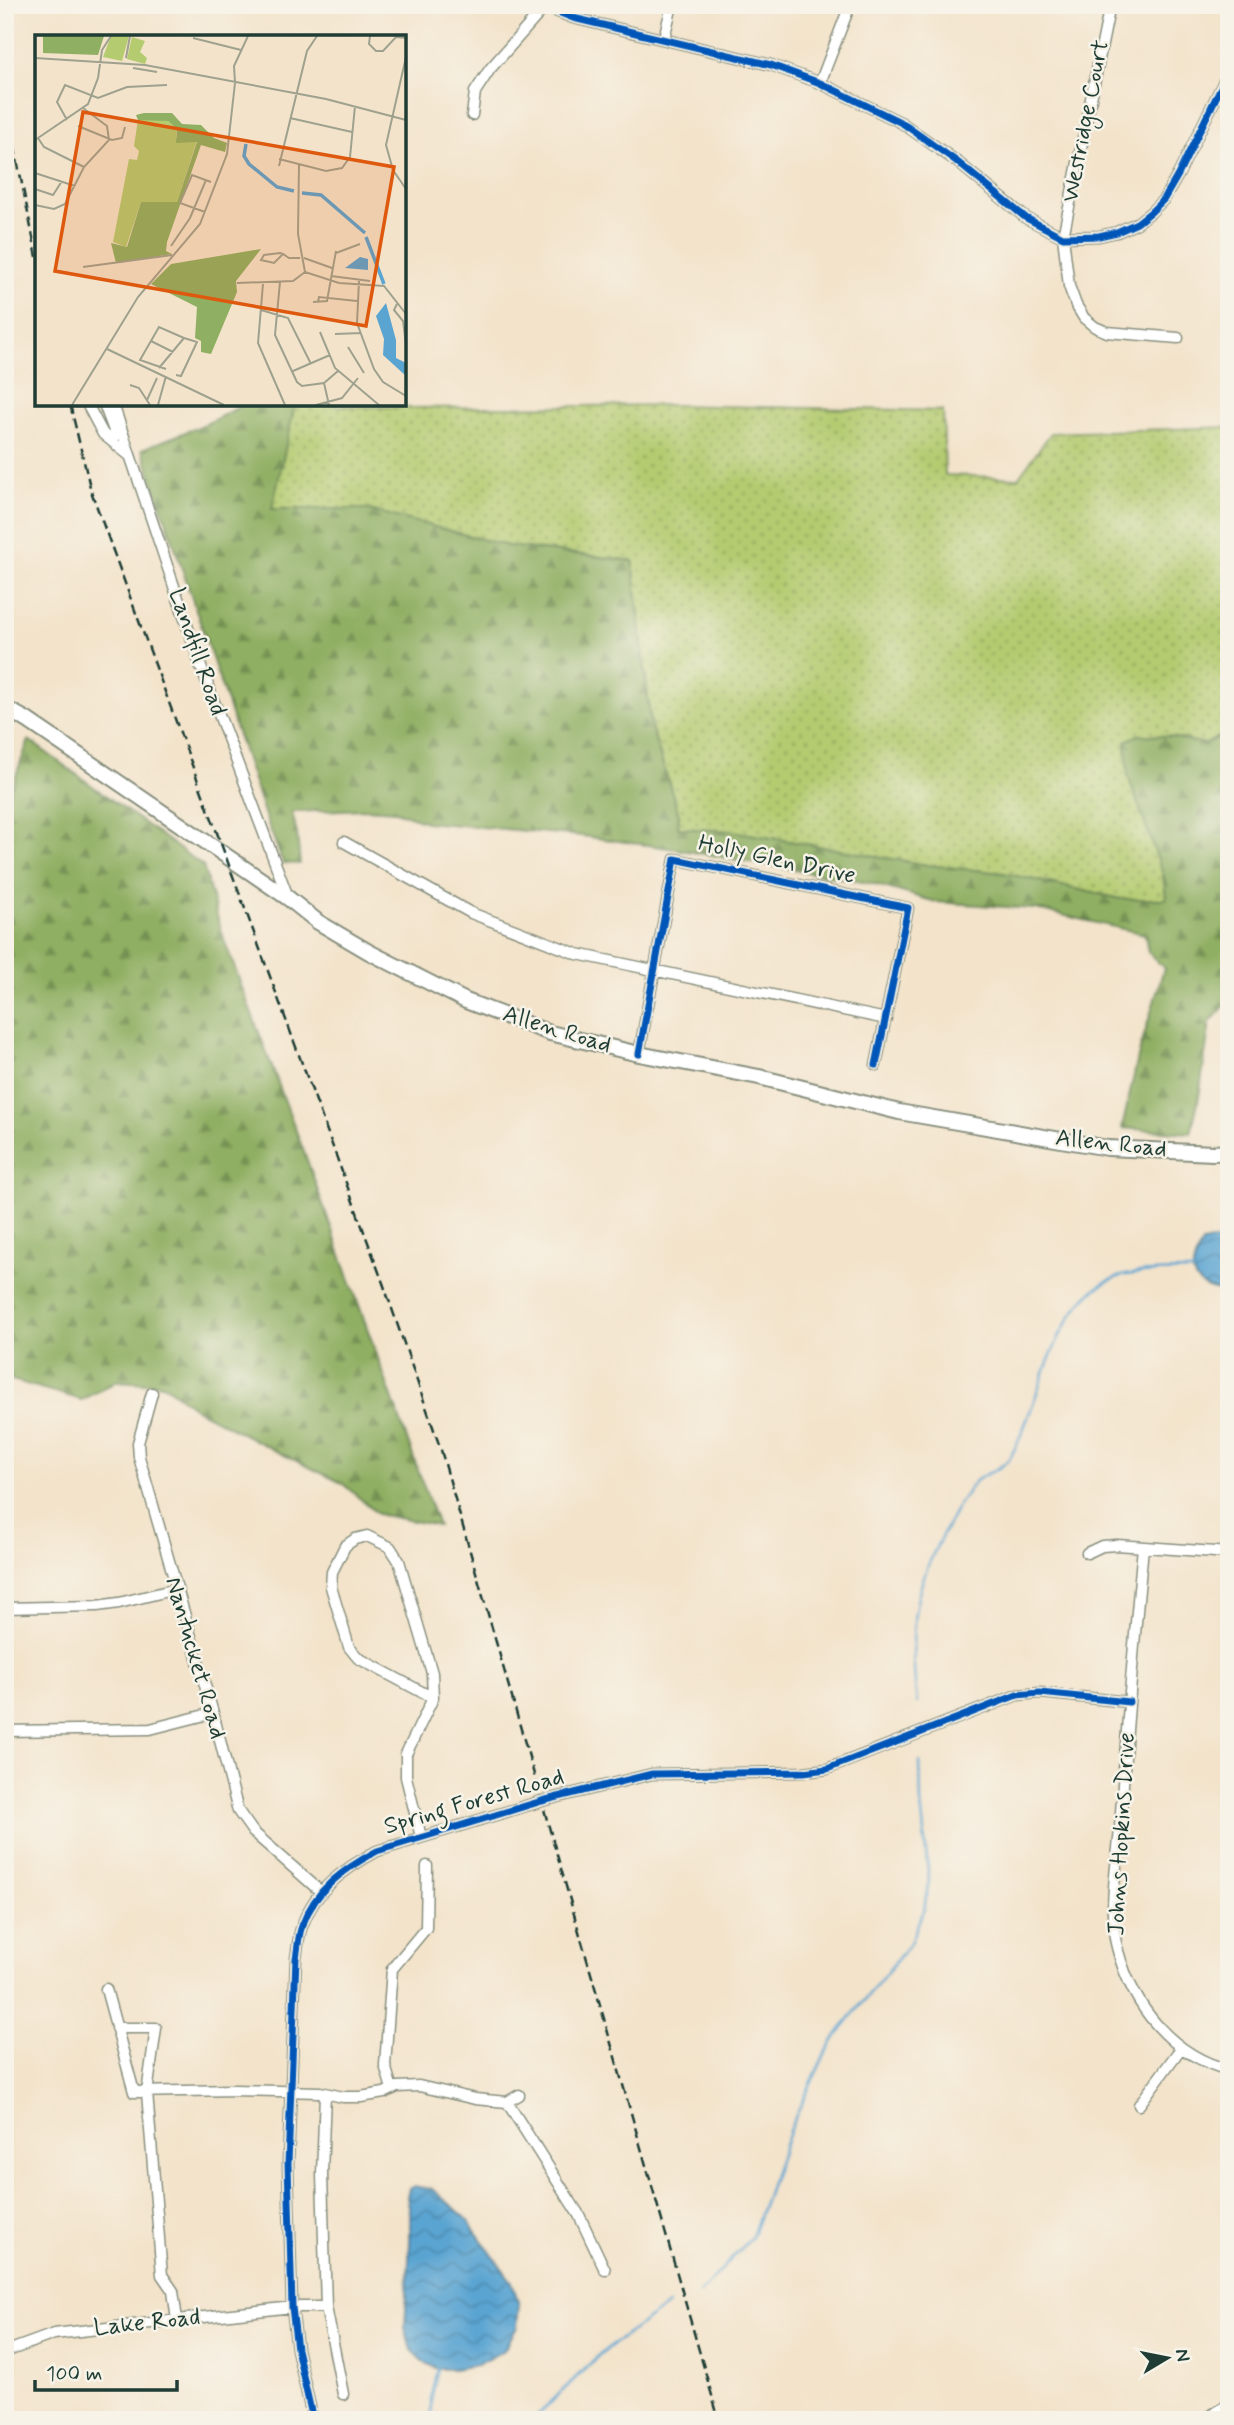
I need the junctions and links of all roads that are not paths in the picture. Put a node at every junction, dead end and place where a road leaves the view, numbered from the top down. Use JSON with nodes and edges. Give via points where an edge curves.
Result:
{"nodes":[{"id":1,"x":672,"y":5,"type":"edge"},
{"id":2,"x":850,"y":5,"type":"edge"},
{"id":3,"x":1110,"y":5,"type":"edge"},
{"id":4,"x":542,"y":7,"type":"edge"},
{"id":5,"x":664,"y":38,"type":"junction"},
{"id":6,"x":1229,"y":71,"type":"edge"},
{"id":7,"x":820,"y":83,"type":"junction"},
{"id":8,"x":472,"y":115,"type":"dead end"},
{"id":9,"x":1063,"y":237,"type":"junction"},
{"id":10,"x":1178,"y":338,"type":"dead end"},
{"id":11,"x":88,"y":406,"type":"edge"},
{"id":12,"x":109,"y":406,"type":"edge"},
{"id":13,"x":125,"y":452,"type":"junction"},
{"id":14,"x":5,"y":708,"type":"edge"},
{"id":15,"x":344,"y":842,"type":"dead end"},
{"id":16,"x":288,"y":898,"type":"junction"},
{"id":17,"x":654,"y":972,"type":"junction"},
{"id":18,"x":886,"y":1019,"type":"junction"},
{"id":19,"x":639,"y":1054,"type":"junction"},
{"id":20,"x":876,"y":1065,"type":"dead end"},
{"id":21,"x":1229,"y":1152,"type":"edge"},
{"id":22,"x":152,"y":1393,"type":"dead end"},
{"id":23,"x":1143,"y":1547,"type":"junction"},
{"id":24,"x":1087,"y":1553,"type":"dead end"},
{"id":25,"x":1229,"y":1553,"type":"edge"},
{"id":26,"x":176,"y":1589,"type":"junction"},
{"id":27,"x":5,"y":1608,"type":"edge"},
{"id":28,"x":433,"y":1698,"type":"junction"},
{"id":29,"x":1129,"y":1702,"type":"junction"},
{"id":30,"x":213,"y":1713,"type":"junction"},
{"id":31,"x":5,"y":1731,"type":"edge"},
{"id":32,"x":421,"y":1838,"type":"junction"},
{"id":33,"x":427,"y":1866,"type":"dead end"},
{"id":34,"x":320,"y":1891,"type":"junction"},
{"id":35,"x":106,"y":1989,"type":"dead end"},
{"id":36,"x":116,"y":2028,"type":"junction"},
{"id":37,"x":1181,"y":2048,"type":"junction"},
{"id":38,"x":1229,"y":2070,"type":"edge"},
{"id":39,"x":392,"y":2089,"type":"junction"},
{"id":40,"x":291,"y":2091,"type":"junction"},
{"id":41,"x":147,"y":2092,"type":"junction"},
{"id":42,"x":325,"y":2093,"type":"junction"},
{"id":43,"x":519,"y":2095,"type":"dead end"},
{"id":44,"x":507,"y":2102,"type":"junction"},
{"id":45,"x":1139,"y":2105,"type":"dead end"},
{"id":46,"x":605,"y":2270,"type":"dead end"},
{"id":47,"x":326,"y":2307,"type":"junction"},
{"id":48,"x":292,"y":2308,"type":"junction"},
{"id":49,"x":177,"y":2320,"type":"junction"},
{"id":50,"x":5,"y":2352,"type":"edge"},
{"id":51,"x":343,"y":2394,"type":"dead end"},
{"id":52,"x":1229,"y":2406,"type":"edge"},
{"id":53,"x":313,"y":2420,"type":"edge"},
{"id":54,"x":1209,"y":2420,"type":"edge"}],
"edges":[{"from":1,"to":5,"type":"street"},
{"from":2,"to":7,"type":"street"},
{"from":3,"to":9,"type":"street","name":"Westridge Court"},
{"from":4,"to":5,"type":"street"},
{"from":4,"to":8,"type":"street","via":[[475,92]]},
{"from":5,"to":7,"type":"street","via":[[771,65]]},
{"from":6,"to":9,"type":"street","via":[[1178,175],[1151,212],[1117,232]]},
{"from":7,"to":9,"type":"street","via":[[902,123],[1026,218]]},
{"from":9,"to":10,"type":"street","name":"Westridge Court","via":[[1069,286],[1084,318],[1107,332]]},
{"from":11,"to":13,"type":"street","via":[[103,434]]},
{"from":12,"to":13,"type":"street","name":"Landfill Road"},
{"from":13,"to":16,"type":"street","name":"Landfill Road"},
{"from":14,"to":16,"type":"main road","name":"Allen Road"},
{"from":15,"to":17,"type":"street","via":[[471,913],[577,954]]},
{"from":16,"to":19,"type":"main road","name":"Allen Road","via":[[369,952],[466,1001],[550,1033]]},
{"from":17,"to":18,"type":"street"},
{"from":17,"to":18,"type":"street","name":"Holly Glen Drive","via":[[675,859],[688,861],[908,908]]},
{"from":17,"to":19,"type":"street","name":"Holly Glen Drive"},
{"from":18,"to":20,"type":"street","name":"Holly Glen Drive"},
{"from":19,"to":21,"type":"main road","name":"Allen Road","via":[[759,1077],[899,1112],[1108,1147]]},
{"from":22,"to":26,"type":"street","name":"Nantucket Road","via":[[138,1443],[139,1457]]},
{"from":23,"to":24,"type":"street","via":[[1102,1546]]},
{"from":23,"to":25,"type":"street"},
{"from":23,"to":29,"type":"street","name":"Johns Hopkins Drive"},
{"from":26,"to":27,"type":"street","via":[[97,1606]]},
{"from":26,"to":30,"type":"street","name":"Nantucket Road"},
{"from":28,"to":28,"type":"street","via":[[432,1674],[399,1561],[390,1546],[367,1536],[355,1539],[345,1546],[332,1572],[331,1587],[349,1647],[358,1658]]},
{"from":28,"to":32,"type":"street","via":[[406,1754],[405,1777]]},
{"from":29,"to":32,"type":"street","name":"Spring Forest Road","via":[[1017,1695],[827,1769],[652,1774]]},
{"from":29,"to":37,"type":"street","name":"Johns Hopkins Drive","via":[[1114,1912],[1117,1948],[1143,2008]]},
{"from":30,"to":31,"type":"street","via":[[150,1730]]},
{"from":30,"to":34,"type":"street","name":"Nantucket Road","via":[[238,1811],[253,1832]]},
{"from":32,"to":34,"type":"street","name":"Spring Forest Road","via":[[368,1856]]},
{"from":33,"to":39,"type":"street","via":[[426,1928],[392,1969],[385,2065]]},
{"from":34,"to":40,"type":"street","name":"Spring Forest Road","via":[[301,1927],[296,1958]]},
{"from":35,"to":36,"type":"street"},
{"from":36,"to":41,"type":"street","via":[[134,2092]]},
{"from":36,"to":41,"type":"street","via":[[156,2028]]},
{"from":37,"to":38,"type":"street","name":"Johns Hopkins Drive"},
{"from":37,"to":45,"type":"street"},
{"from":39,"to":42,"type":"street","via":[[361,2097]]},
{"from":39,"to":44,"type":"street","via":[[419,2085]]},
{"from":40,"to":41,"type":"street"},
{"from":40,"to":42,"type":"street"},
{"from":40,"to":48,"type":"street","name":"Spring Forest Road"},
{"from":41,"to":49,"type":"street","via":[[162,2275],[173,2291]]},
{"from":42,"to":47,"type":"street"},
{"from":43,"to":44,"type":"street"},
{"from":44,"to":46,"type":"street","via":[[579,2215]]},
{"from":47,"to":48,"type":"street","name":"Lake Road"},
{"from":47,"to":51,"type":"street"},
{"from":48,"to":49,"type":"street","name":"Lake Road"},
{"from":48,"to":53,"type":"street","name":"Spring Forest Road"},
{"from":49,"to":50,"type":"street","name":"Lake Road","via":[[54,2334]]},
{"from":52,"to":54,"type":"main road"}]}
